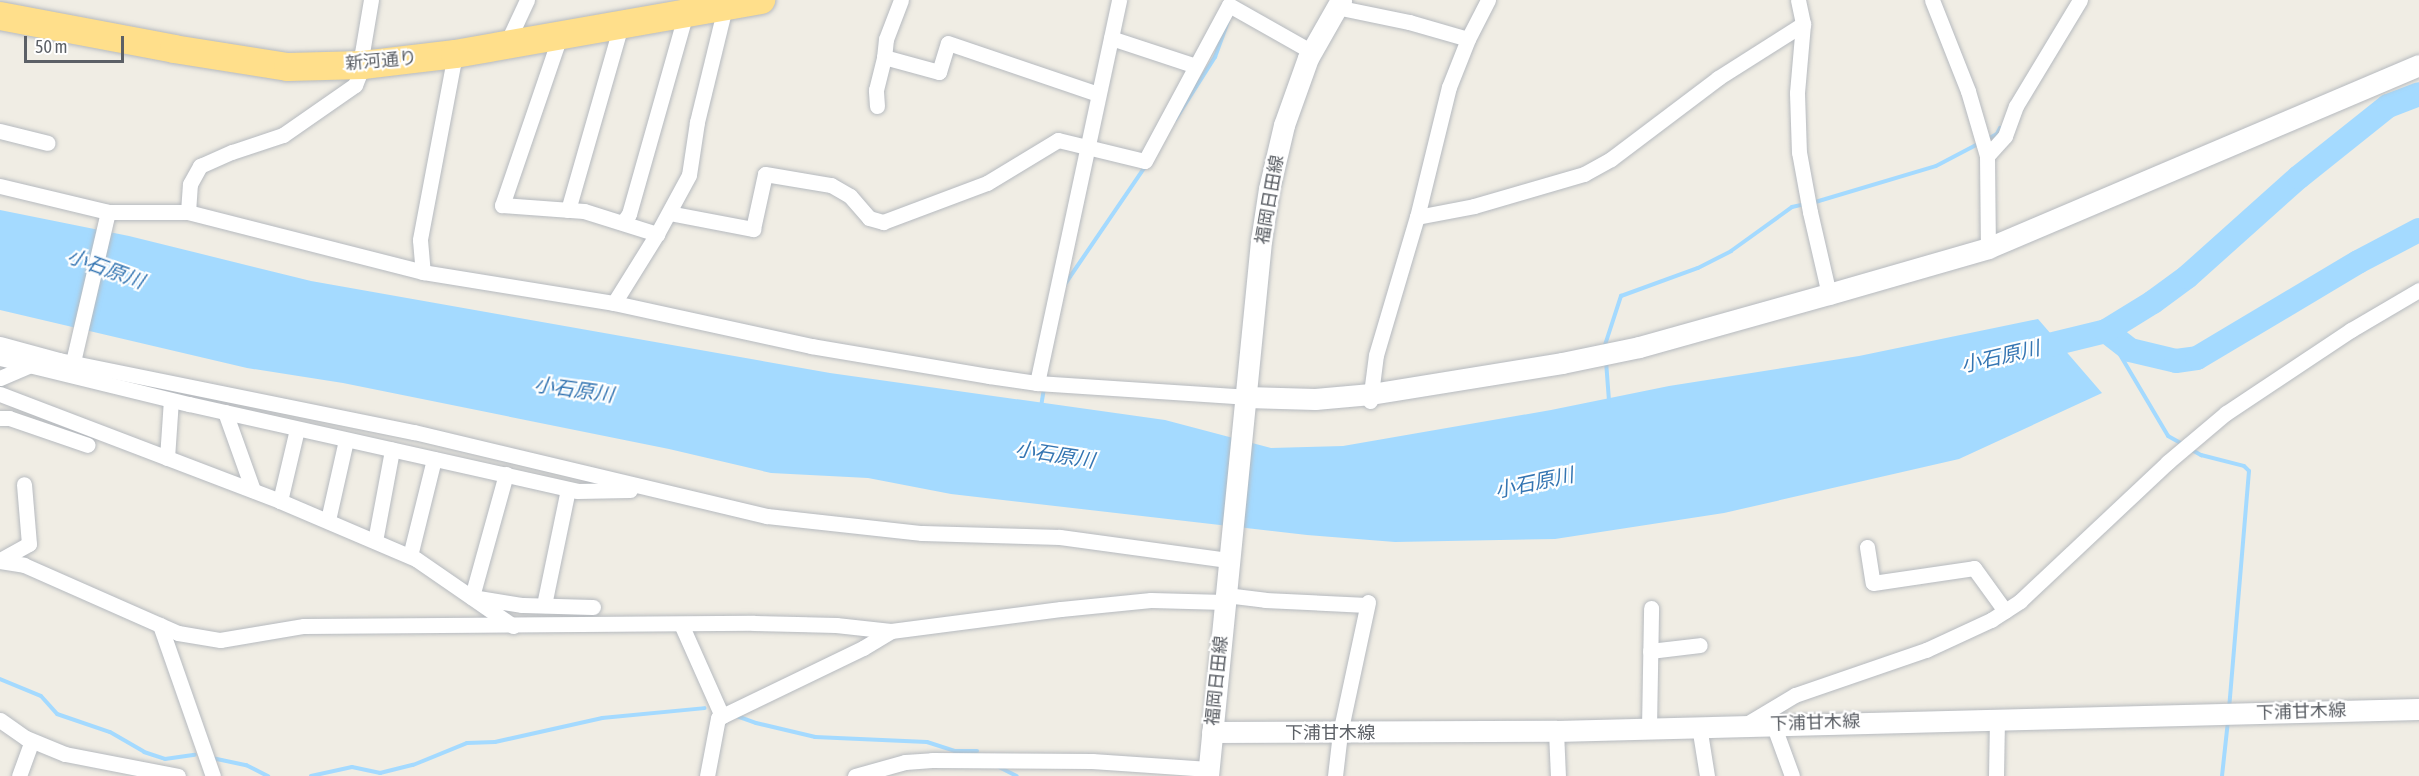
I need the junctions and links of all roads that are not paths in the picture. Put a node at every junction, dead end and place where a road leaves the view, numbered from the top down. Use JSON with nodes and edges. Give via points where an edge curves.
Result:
{"nodes":[{"id":1,"x":371,"y":0,"type":"edge"},
{"id":2,"x":527,"y":0,"type":"edge"},
{"id":3,"x":761,"y":0,"type":"edge"},
{"id":4,"x":901,"y":0,"type":"edge"},
{"id":5,"x":1119,"y":0,"type":"edge"},
{"id":6,"x":1488,"y":0,"type":"edge"},
{"id":7,"x":1798,"y":0,"type":"edge"},
{"id":8,"x":1932,"y":0,"type":"edge"},
{"id":9,"x":2080,"y":0,"type":"edge"},
{"id":10,"x":726,"y":3,"type":"edge"},
{"id":11,"x":1339,"y":4,"type":"edge"},
{"id":12,"x":686,"y":13,"type":"junction"},
{"id":13,"x":0,"y":16,"type":"edge"},
{"id":14,"x":1803,"y":24,"type":"junction"},
{"id":15,"x":621,"y":25,"type":"junction"},
{"id":16,"x":560,"y":36,"type":"junction"},
{"id":17,"x":1111,"y":38,"type":"junction"},
{"id":18,"x":1468,"y":39,"type":"junction"},
{"id":19,"x":506,"y":45,"type":"junction"},
{"id":20,"x":1312,"y":52,"type":"junction"},
{"id":21,"x":455,"y":54,"type":"junction"},
{"id":22,"x":884,"y":57,"type":"junction"},
{"id":23,"x":363,"y":65,"type":"junction"},
{"id":24,"x":2419,"y":65,"type":"edge"},
{"id":25,"x":1196,"y":66,"type":"junction"},
{"id":26,"x":1098,"y":94,"type":"junction"},
{"id":27,"x":877,"y":106,"type":"dead end"},
{"id":28,"x":0,"y":131,"type":"edge"},
{"id":29,"x":48,"y":143,"type":"dead end"},
{"id":30,"x":1087,"y":147,"type":"junction"},
{"id":31,"x":1987,"y":156,"type":"junction"},
{"id":32,"x":0,"y":186,"type":"edge"},
{"id":33,"x":568,"y":210,"type":"junction"},
{"id":34,"x":108,"y":212,"type":"junction"},
{"id":35,"x":188,"y":212,"type":"junction"},
{"id":36,"x":669,"y":213,"type":"junction"},
{"id":37,"x":1417,"y":217,"type":"junction"},
{"id":38,"x":623,"y":222,"type":"junction"},
{"id":39,"x":657,"y":234,"type":"junction"},
{"id":40,"x":1988,"y":248,"type":"junction"},
{"id":41,"x":423,"y":272,"type":"junction"},
{"id":42,"x":2419,"y":290,"type":"edge"},
{"id":43,"x":1829,"y":294,"type":"junction"},
{"id":44,"x":614,"y":303,"type":"junction"},
{"id":45,"x":0,"y":344,"type":"edge"},
{"id":46,"x":0,"y":358,"type":"edge"},
{"id":47,"x":66,"y":361,"type":"junction"},
{"id":48,"x":26,"y":366,"type":"junction"},
{"id":49,"x":0,"y":378,"type":"edge"},
{"id":50,"x":1037,"y":383,"type":"junction"},
{"id":51,"x":0,"y":394,"type":"edge"},
{"id":52,"x":1370,"y":397,"type":"junction"},
{"id":53,"x":171,"y":400,"type":"junction"},
{"id":54,"x":1246,"y":404,"type":"junction"},
{"id":55,"x":225,"y":412,"type":"junction"},
{"id":56,"x":0,"y":418,"type":"edge"},
{"id":57,"x":297,"y":429,"type":"junction"},
{"id":58,"x":346,"y":440,"type":"junction"},
{"id":59,"x":88,"y":445,"type":"dead end"},
{"id":60,"x":392,"y":450,"type":"junction"},
{"id":61,"x":167,"y":458,"type":"junction"},
{"id":62,"x":434,"y":459,"type":"junction"},
{"id":63,"x":506,"y":474,"type":"junction"},
{"id":64,"x":24,"y":484,"type":"dead end"},
{"id":65,"x":568,"y":489,"type":"junction"},
{"id":66,"x":253,"y":490,"type":"junction"},
{"id":67,"x":652,"y":490,"type":"junction"},
{"id":68,"x":280,"y":501,"type":"junction"},
{"id":69,"x":328,"y":520,"type":"junction"},
{"id":70,"x":375,"y":541,"type":"junction"},
{"id":71,"x":1867,"y":547,"type":"dead end"},
{"id":72,"x":410,"y":556,"type":"junction"},
{"id":73,"x":1230,"y":556,"type":"junction"},
{"id":74,"x":0,"y":560,"type":"edge"},
{"id":75,"x":471,"y":597,"type":"junction"},
{"id":76,"x":1225,"y":599,"type":"junction"},
{"id":77,"x":544,"y":605,"type":"junction"},
{"id":78,"x":593,"y":607,"type":"dead end"},
{"id":79,"x":1651,"y":608,"type":"dead end"},
{"id":80,"x":2005,"y":611,"type":"junction"},
{"id":81,"x":681,"y":624,"type":"junction"},
{"id":82,"x":160,"y":625,"type":"junction"},
{"id":83,"x":513,"y":626,"type":"junction"},
{"id":84,"x":891,"y":631,"type":"junction"},
{"id":85,"x":1700,"y":645,"type":"dead end"},
{"id":86,"x":1650,"y":651,"type":"junction"},
{"id":87,"x":2419,"y":709,"type":"edge"},
{"id":88,"x":722,"y":716,"type":"junction"},
{"id":89,"x":1997,"y":718,"type":"junction"},
{"id":90,"x":0,"y":720,"type":"edge"},
{"id":91,"x":1773,"y":724,"type":"junction"},
{"id":92,"x":1745,"y":725,"type":"junction"},
{"id":93,"x":1699,"y":726,"type":"junction"},
{"id":94,"x":1649,"y":728,"type":"junction"},
{"id":95,"x":1556,"y":731,"type":"junction"},
{"id":96,"x":1212,"y":732,"type":"junction"},
{"id":97,"x":1340,"y":733,"type":"junction"},
{"id":98,"x":32,"y":741,"type":"junction"},
{"id":99,"x":108,"y":770,"type":"edge"},
{"id":100,"x":1208,"y":772,"type":"edge"},
{"id":101,"x":19,"y":776,"type":"edge"},
{"id":102,"x":178,"y":776,"type":"edge"},
{"id":103,"x":213,"y":776,"type":"edge"},
{"id":104,"x":707,"y":776,"type":"edge"},
{"id":105,"x":855,"y":776,"type":"edge"},
{"id":106,"x":1335,"y":776,"type":"edge"},
{"id":107,"x":1558,"y":776,"type":"edge"},
{"id":108,"x":1707,"y":776,"type":"edge"},
{"id":109,"x":1792,"y":776,"type":"edge"},
{"id":110,"x":1996,"y":776,"type":"edge"}],
"edges":[{"from":1,"to":23,"type":"street"},
{"from":2,"to":19,"type":"street"},
{"from":3,"to":10,"type":"highway","name":"新河通り"},
{"from":4,"to":22,"type":"street","via":[[886,39]]},
{"from":5,"to":17,"type":"street"},
{"from":6,"to":18,"type":"street"},
{"from":7,"to":14,"type":"street"},
{"from":8,"to":31,"type":"street","via":[[1968,91]]},
{"from":9,"to":31,"type":"street","via":[[2020,99],[2005,136]]},
{"from":10,"to":12,"type":"highway","name":"新河通り"},
{"from":10,"to":36,"type":"street","via":[[697,122],[689,175]]},
{"from":11,"to":18,"type":"street"},
{"from":11,"to":20,"type":"main road","name":"福岡日田線"},
{"from":12,"to":15,"type":"highway","name":"新河通り"},
{"from":12,"to":38,"type":"street"},
{"from":13,"to":23,"type":"highway","name":"新河通り","via":[[288,67]]},
{"from":14,"to":37,"type":"street","via":[[1718,78],[1611,159],[1584,174],[1474,206]]},
{"from":14,"to":43,"type":"street","via":[[1797,93],[1799,152]]},
{"from":15,"to":16,"type":"highway","name":"新河通り"},
{"from":15,"to":33,"type":"street"},
{"from":16,"to":19,"type":"highway","name":"新河通り"},
{"from":16,"to":33,"type":"street","via":[[502,205]]},
{"from":17,"to":25,"type":"street"},
{"from":17,"to":26,"type":"street"},
{"from":18,"to":37,"type":"street","via":[[1449,87]]},
{"from":19,"to":21,"type":"highway","name":"新河通り"},
{"from":20,"to":25,"type":"street","via":[[1229,5]]},
{"from":20,"to":54,"type":"main road","name":"福岡日田線","via":[[1284,125],[1269,189]]},
{"from":21,"to":23,"type":"highway","name":"新河通り"},
{"from":21,"to":41,"type":"street","via":[[420,240]]},
{"from":22,"to":26,"type":"street","via":[[939,72],[948,43]]},
{"from":22,"to":27,"type":"street","via":[[876,90]]},
{"from":23,"to":35,"type":"street","via":[[356,85],[283,135],[200,166],[190,184]]},
{"from":24,"to":40,"type":"main road"},
{"from":25,"to":30,"type":"street","via":[[1144,161]]},
{"from":26,"to":30,"type":"street"},
{"from":28,"to":29,"type":"street"},
{"from":30,"to":36,"type":"street","via":[[1058,140],[987,183],[884,222],[869,218],[850,196],[831,185],[765,174],[753,229]]},
{"from":30,"to":50,"type":"street"},
{"from":31,"to":40,"type":"street"},
{"from":32,"to":34,"type":"street"},
{"from":33,"to":38,"type":"street"},
{"from":34,"to":35,"type":"street"},
{"from":34,"to":47,"type":"street"},
{"from":35,"to":41,"type":"street"},
{"from":36,"to":39,"type":"street"},
{"from":37,"to":52,"type":"street","via":[[1376,355]]},
{"from":38,"to":39,"type":"street"},
{"from":39,"to":44,"type":"street"},
{"from":40,"to":43,"type":"main road"},
{"from":41,"to":44,"type":"street"},
{"from":42,"to":80,"type":"street","via":[[2226,412]]},
{"from":43,"to":52,"type":"main road","via":[[1628,349]]},
{"from":44,"to":50,"type":"street","via":[[832,350]]},
{"from":45,"to":47,"type":"street"},
{"from":46,"to":48,"type":"street"},
{"from":47,"to":48,"type":"street"},
{"from":47,"to":67,"type":"street","via":[[414,432]]},
{"from":48,"to":49,"type":"street"},
{"from":48,"to":53,"type":"street"},
{"from":50,"to":54,"type":"street"},
{"from":51,"to":61,"type":"street"},
{"from":52,"to":54,"type":"main road"},
{"from":53,"to":55,"type":"street"},
{"from":53,"to":61,"type":"street"},
{"from":54,"to":73,"type":"main road","name":"福岡日田線"},
{"from":55,"to":57,"type":"street"},
{"from":55,"to":66,"type":"street"},
{"from":56,"to":59,"type":"street"},
{"from":57,"to":58,"type":"street"},
{"from":57,"to":68,"type":"street"},
{"from":58,"to":60,"type":"street"},
{"from":58,"to":69,"type":"street"},
{"from":60,"to":62,"type":"street"},
{"from":60,"to":70,"type":"street"},
{"from":61,"to":66,"type":"street"},
{"from":62,"to":63,"type":"street"},
{"from":62,"to":72,"type":"street"},
{"from":63,"to":65,"type":"street"},
{"from":63,"to":75,"type":"street"},
{"from":64,"to":74,"type":"street","via":[[29,544]]},
{"from":65,"to":67,"type":"street"},
{"from":65,"to":77,"type":"street"},
{"from":66,"to":68,"type":"street"},
{"from":67,"to":73,"type":"street","via":[[767,516],[922,533],[1060,537]]},
{"from":68,"to":69,"type":"street"},
{"from":69,"to":70,"type":"street"},
{"from":70,"to":72,"type":"street"},
{"from":71,"to":80,"type":"street","via":[[1873,583],[1974,568]]},
{"from":72,"to":75,"type":"street"},
{"from":73,"to":76,"type":"main road","name":"福岡日田線"},
{"from":74,"to":82,"type":"street","via":[[24,565]]},
{"from":75,"to":77,"type":"street"},
{"from":75,"to":83,"type":"street"},
{"from":76,"to":84,"type":"street","via":[[1151,600]]},
{"from":76,"to":96,"type":"main road","name":"福岡日田線"},
{"from":76,"to":97,"type":"street","via":[[1367,603]]},
{"from":77,"to":78,"type":"street"},
{"from":79,"to":86,"type":"street"},
{"from":80,"to":92,"type":"street","via":[[1926,650],[1796,694]]},
{"from":81,"to":83,"type":"street"},
{"from":81,"to":84,"type":"street","via":[[836,625]]},
{"from":81,"to":88,"type":"street"},
{"from":82,"to":83,"type":"street","via":[[178,633],[220,640],[304,626]]},
{"from":82,"to":103,"type":"street"},
{"from":84,"to":88,"type":"street"},
{"from":85,"to":86,"type":"street"},
{"from":86,"to":94,"type":"street"},
{"from":87,"to":89,"type":"main road","name":"下浦甘木線"},
{"from":88,"to":104,"type":"street","via":[[718,718]]},
{"from":89,"to":91,"type":"main road","name":"下浦甘木線"},
{"from":89,"to":110,"type":"street"},
{"from":90,"to":98,"type":"street"},
{"from":91,"to":92,"type":"main road","name":"下浦甘木線"},
{"from":91,"to":109,"type":"street"},
{"from":92,"to":93,"type":"main road","name":"下浦甘木線"},
{"from":93,"to":94,"type":"main road","name":"下浦甘木線"},
{"from":93,"to":108,"type":"street"},
{"from":94,"to":95,"type":"main road","name":"下浦甘木線"},
{"from":95,"to":97,"type":"main road","name":"下浦甘木線"},
{"from":95,"to":107,"type":"street"},
{"from":96,"to":97,"type":"main road","name":"下浦甘木線"},
{"from":96,"to":100,"type":"main road","name":"福岡日田線"},
{"from":97,"to":106,"type":"street"},
{"from":98,"to":99,"type":"street"},
{"from":98,"to":101,"type":"street"},
{"from":99,"to":102,"type":"street"},
{"from":100,"to":105,"type":"street","via":[[1092,761],[932,760],[905,762]]}]}
